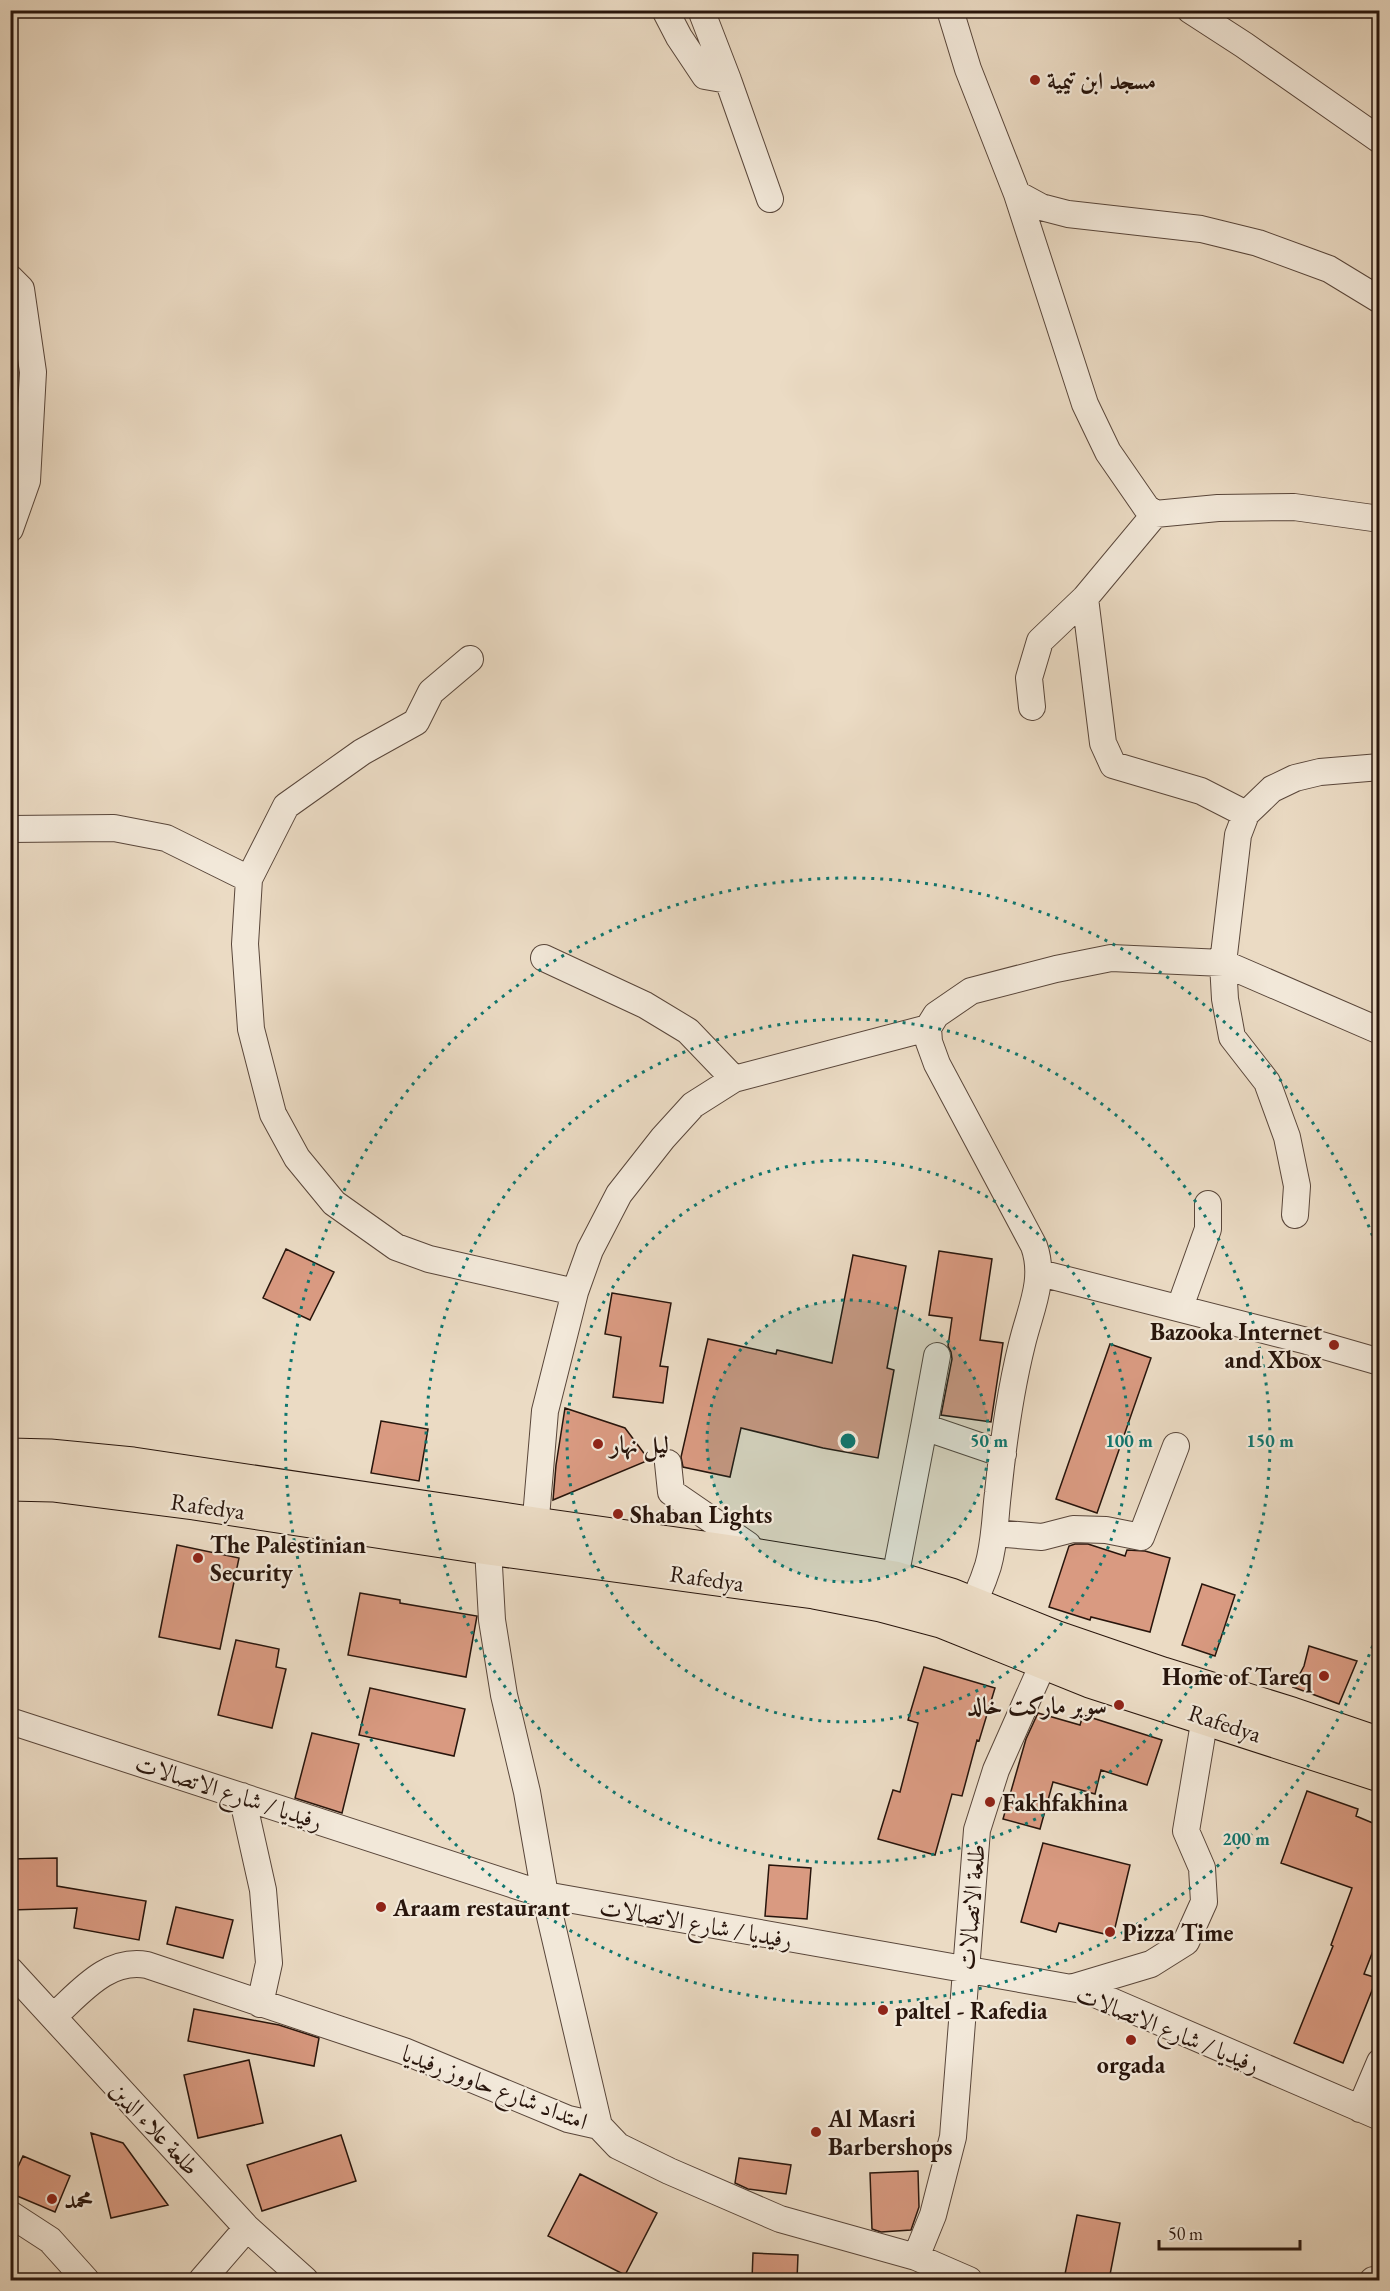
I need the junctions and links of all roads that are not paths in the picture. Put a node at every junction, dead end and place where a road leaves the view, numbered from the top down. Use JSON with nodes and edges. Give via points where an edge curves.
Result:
{"nodes":[{"id":1,"x":665,"y":10,"type":"edge"},
{"id":2,"x":701,"y":10,"type":"edge"},
{"id":3,"x":950,"y":10,"type":"edge"},
{"id":4,"x":1190,"y":10,"type":"edge"},
{"id":5,"x":728,"y":80,"type":"junction"},
{"id":6,"x":1380,"y":140,"type":"edge"},
{"id":7,"x":1017,"y":194,"type":"junction"},
{"id":8,"x":770,"y":199,"type":"dead end"},
{"id":9,"x":10,"y":278,"type":"edge"},
{"id":10,"x":1380,"y":300,"type":"edge"},
{"id":11,"x":1155,"y":514,"type":"junction"},
{"id":12,"x":1380,"y":519,"type":"edge"},
{"id":13,"x":10,"y":529,"type":"edge"},
{"id":14,"x":1085,"y":598,"type":"junction"},
{"id":15,"x":470,"y":659,"type":"dead end"},
{"id":16,"x":1032,"y":707,"type":"dead end"},
{"id":17,"x":1380,"y":767,"type":"edge"},
{"id":18,"x":1246,"y":814,"type":"junction"},
{"id":19,"x":10,"y":829,"type":"edge"},
{"id":20,"x":249,"y":879,"type":"junction"},
{"id":21,"x":544,"y":958,"type":"dead end"},
{"id":22,"x":1223,"y":963,"type":"junction"},
{"id":23,"x":928,"y":1028,"type":"junction"},
{"id":24,"x":1380,"y":1031,"type":"edge"},
{"id":25,"x":734,"y":1079,"type":"junction"},
{"id":26,"x":1208,"y":1204,"type":"dead end"},
{"id":27,"x":1294,"y":1215,"type":"dead end"},
{"id":28,"x":1040,"y":1273,"type":"junction"},
{"id":29,"x":575,"y":1292,"type":"junction"},
{"id":30,"x":1180,"y":1307,"type":"junction"},
{"id":31,"x":937,"y":1356,"type":"dead end"},
{"id":32,"x":1380,"y":1362,"type":"edge"},
{"id":33,"x":924,"y":1427,"type":"junction"},
{"id":34,"x":1176,"y":1446,"type":"dead end"},
{"id":35,"x":1003,"y":1454,"type":"junction"},
{"id":36,"x":10,"y":1455,"type":"edge"},
{"id":37,"x":668,"y":1463,"type":"dead end"},
{"id":38,"x":10,"y":1484,"type":"edge"},
{"id":39,"x":994,"y":1533,"type":"junction"},
{"id":40,"x":534,"y":1539,"type":"junction"},
{"id":41,"x":488,"y":1548,"type":"junction"},
{"id":42,"x":753,"y":1555,"type":"junction"},
{"id":43,"x":895,"y":1578,"type":"junction"},
{"id":44,"x":967,"y":1616,"type":"junction"},
{"id":45,"x":1049,"y":1650,"type":"junction"},
{"id":46,"x":1205,"y":1717,"type":"junction"},
{"id":47,"x":10,"y":1721,"type":"edge"},
{"id":48,"x":1380,"y":1744,"type":"edge"},
{"id":49,"x":1380,"y":1775,"type":"edge"},
{"id":50,"x":242,"y":1796,"type":"junction"},
{"id":51,"x":544,"y":1895,"type":"junction"},
{"id":52,"x":10,"y":1970,"type":"edge"},
{"id":53,"x":965,"y":1970,"type":"junction"},
{"id":54,"x":1071,"y":1988,"type":"junction"},
{"id":55,"x":260,"y":2004,"type":"junction"},
{"id":56,"x":54,"y":2016,"type":"junction"},
{"id":57,"x":1380,"y":2062,"type":"edge"},
{"id":58,"x":1370,"y":2113,"type":"edge"},
{"id":59,"x":599,"y":2126,"type":"junction"},
{"id":60,"x":10,"y":2214,"type":"edge"},
{"id":61,"x":247,"y":2228,"type":"junction"},
{"id":62,"x":916,"y":2257,"type":"junction"},
{"id":63,"x":1380,"y":2279,"type":"edge"},
{"id":64,"x":86,"y":2280,"type":"edge"},
{"id":65,"x":202,"y":2280,"type":"edge"},
{"id":66,"x":305,"y":2280,"type":"edge"},
{"id":67,"x":969,"y":2280,"type":"edge"},
{"id":68,"x":1373,"y":2280,"type":"edge"}],
"edges":[{"from":1,"to":5,"type":"street","via":[[705,76]]},
{"from":2,"to":5,"type":"street"},
{"from":3,"to":7,"type":"street","via":[[968,69]]},
{"from":4,"to":6,"type":"street"},
{"from":5,"to":8,"type":"street"},
{"from":7,"to":10,"type":"street","via":[[1041,207],[1068,214],[1201,229],[1258,243],[1329,269]]},
{"from":7,"to":11,"type":"street","via":[[1085,404],[1108,452],[1139,498]]},
{"from":9,"to":13,"type":"street","via":[[21,289],[33,372],[27,481]]},
{"from":11,"to":12,"type":"street","via":[[1294,507]]},
{"from":11,"to":14,"type":"street"},
{"from":14,"to":16,"type":"street","via":[[1040,641],[1029,678]]},
{"from":14,"to":18,"type":"street","via":[[1103,743],[1113,765],[1201,791]]},
{"from":15,"to":20,"type":"street","via":[[432,692],[416,722],[362,753],[286,806]]},
{"from":17,"to":18,"type":"street","via":[[1346,768],[1295,778],[1272,789]]},
{"from":18,"to":22,"type":"street","via":[[1238,835]]},
{"from":19,"to":20,"type":"street","via":[[114,828],[166,838]]},
{"from":20,"to":29,"type":"street","via":[[245,944],[250,1029],[273,1114],[297,1158],[334,1203],[396,1247]]},
{"from":21,"to":25,"type":"street","via":[[645,1005],[688,1031]]},
{"from":22,"to":23,"type":"street","via":[[1111,958],[1056,969],[971,992],[936,1015]]},
{"from":22,"to":24,"type":"street"},
{"from":22,"to":27,"type":"street","via":[[1232,1037],[1267,1082],[1287,1137],[1298,1186]]},
{"from":23,"to":25,"type":"street"},
{"from":23,"to":28,"type":"street","via":[[937,1064],[1034,1246]]},
{"from":25,"to":29,"type":"street","via":[[693,1104],[619,1194],[590,1250]]},
{"from":26,"to":30,"type":"street","via":[[1208,1229]]},
{"from":28,"to":30,"type":"street"},
{"from":28,"to":35,"type":"street","via":[[1022,1346]]},
{"from":29,"to":40,"type":"street","via":[[545,1411]]},
{"from":30,"to":32,"type":"street"},
{"from":31,"to":33,"type":"street"},
{"from":33,"to":35,"type":"street"},
{"from":33,"to":43,"type":"street"},
{"from":34,"to":39,"type":"street","via":[[1140,1537],[1073,1529],[1042,1537]]},
{"from":35,"to":39,"type":"street"},
{"from":36,"to":40,"type":"main road","name":"Rafedya","via":[[133,1464]]},
{"from":37,"to":42,"type":"street","via":[[671,1492],[748,1545]]},
{"from":38,"to":41,"type":"main road","name":"Rafedya","via":[[53,1485],[182,1502]]},
{"from":39,"to":44,"type":"street","via":[[988,1566]]},
{"from":40,"to":41,"type":"main road","name":"Rafedya"},
{"from":40,"to":42,"type":"main road","name":"Rafedya"},
{"from":40,"to":44,"type":"main road","name":"Rafedya","via":[[881,1605],[941,1621]]},
{"from":41,"to":51,"type":"street","via":[[492,1620],[504,1695],[527,1792]]},
{"from":42,"to":43,"type":"main road","name":"Rafedya"},
{"from":43,"to":44,"type":"main road","name":"Rafedya"},
{"from":44,"to":45,"type":"main road","name":"Rafedya"},
{"from":45,"to":46,"type":"main road","name":"Rafedya","via":[[1090,1681]]},
{"from":45,"to":48,"type":"main road","name":"Rafedya"},
{"from":45,"to":53,"type":"street","name":"طلعة الاتصالات","via":[[996,1770],[977,1830]]},
{"from":46,"to":49,"type":"main road","name":"Rafedya"},
{"from":46,"to":54,"type":"street","via":[[1186,1831],[1202,1868],[1204,1902],[1186,1942],[1151,1964]]},
{"from":47,"to":50,"type":"street","name":"رفيديا / شارع الاتصالات"},
{"from":50,"to":51,"type":"street","name":"رفيديا / شارع الاتصالات"},
{"from":50,"to":55,"type":"street","via":[[263,1890],[269,1963]]},
{"from":51,"to":53,"type":"street","name":"رفيديا / شارع الاتصالات"},
{"from":51,"to":59,"type":"street"},
{"from":52,"to":56,"type":"street","name":"طلعة علاء الدين"},
{"from":53,"to":54,"type":"street","name":"رفيديا / شارع الاتصالات"},
{"from":53,"to":62,"type":"street","name":"طلعة الاتصالات","via":[[953,2137],[933,2215]]},
{"from":54,"to":58,"type":"street","name":"رفيديا / شارع الاتصالات","via":[[1088,1991]]},
{"from":55,"to":56,"type":"street","name":"امتداد شارع حاووز رفيديا","via":[[147,1965],[126,1964],[104,1973]]},
{"from":55,"to":59,"type":"street","name":"امتداد شارع حاووز رفيديا","via":[[404,2052],[567,2119]]},
{"from":56,"to":61,"type":"street","name":"طلعة علاء الدين"},
{"from":57,"to":58,"type":"street"},
{"from":59,"to":62,"type":"street","name":"امتداد شارع حاووز رفيديا","via":[[618,2146],[780,2219]]},
{"from":60,"to":64,"type":"street","via":[[50,2240]]},
{"from":61,"to":65,"type":"street"},
{"from":61,"to":66,"type":"street","name":"طلعة علاء الدين"},
{"from":62,"to":67,"type":"street","name":"امتداد شارع حاووز رفيديا"},
{"from":63,"to":68,"type":"street"}]}
